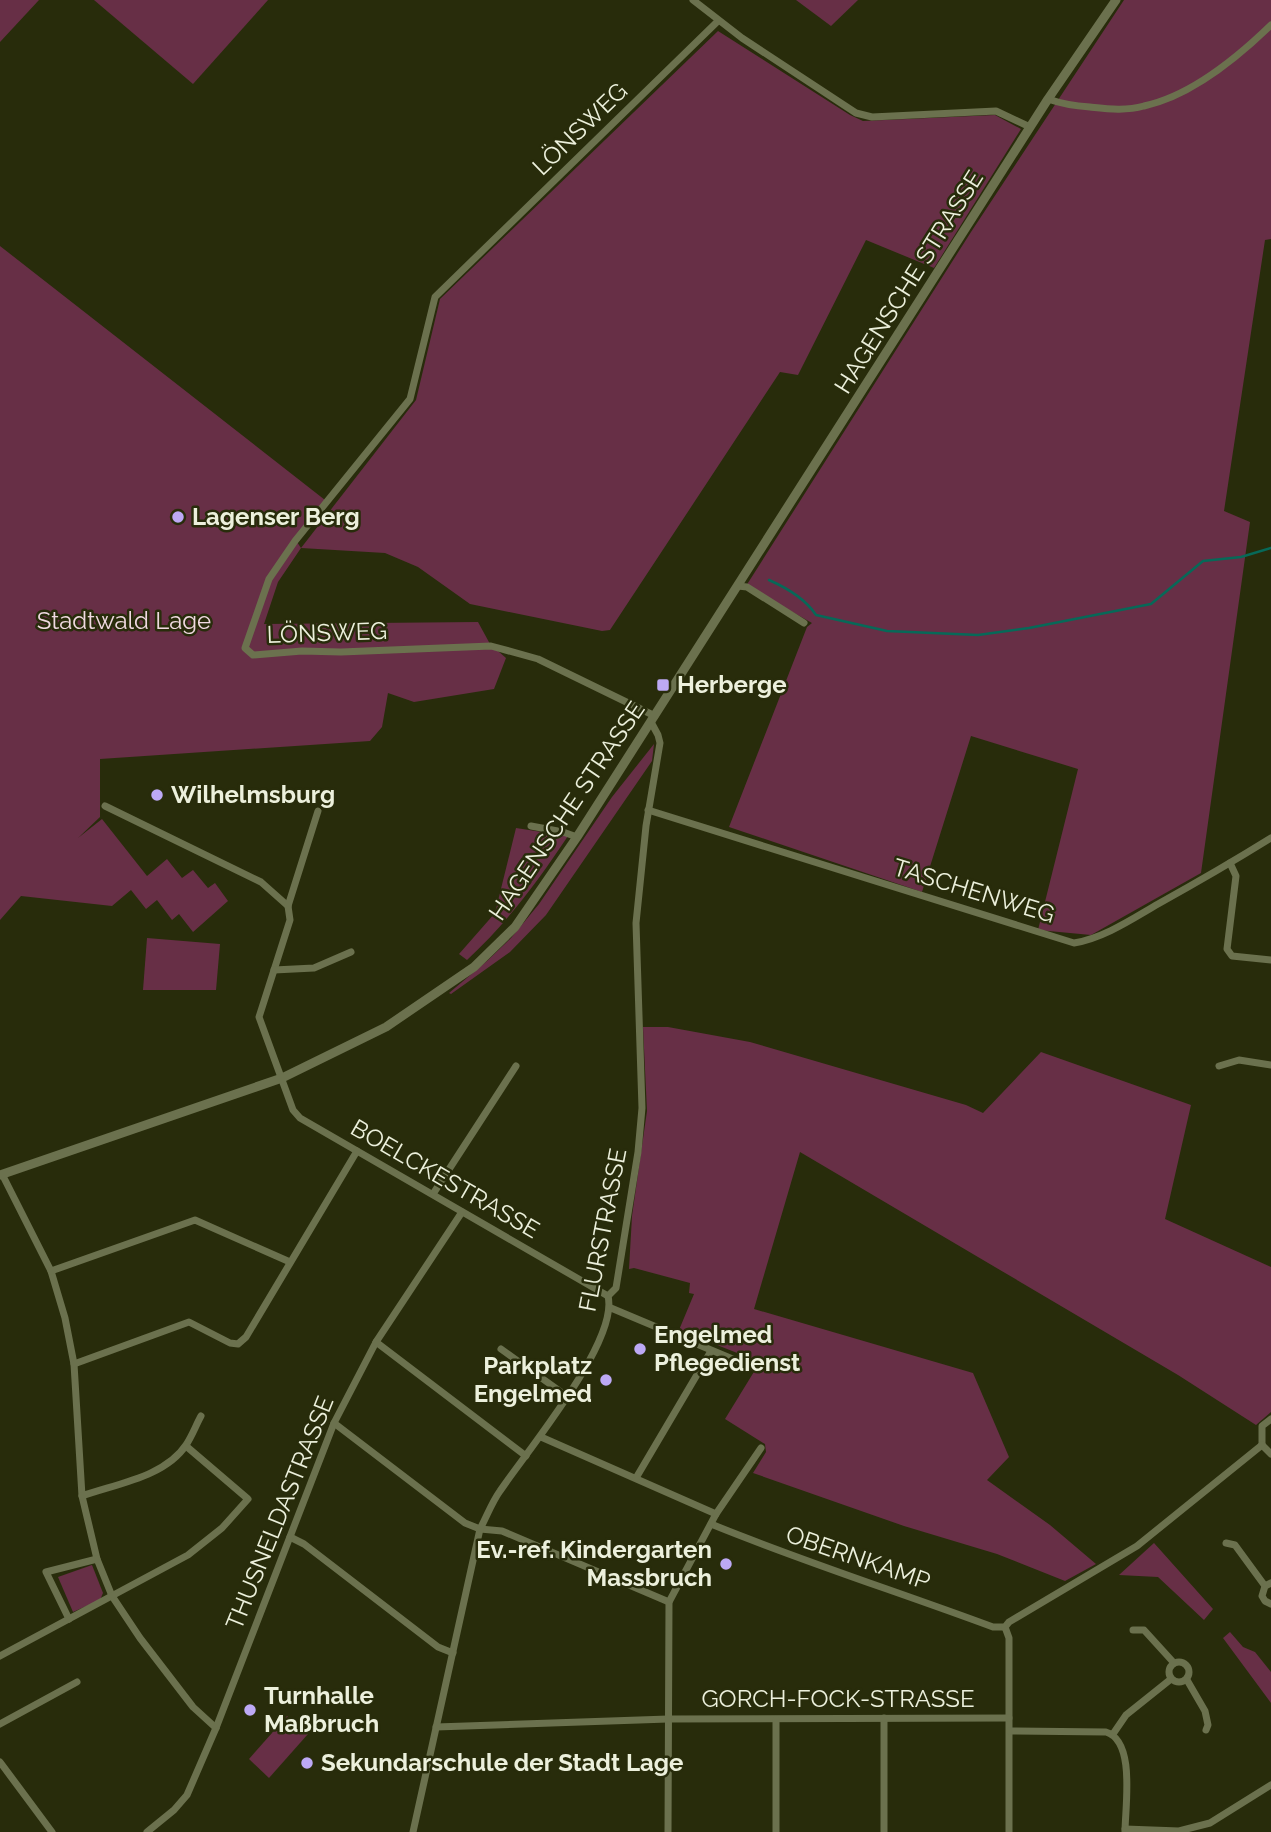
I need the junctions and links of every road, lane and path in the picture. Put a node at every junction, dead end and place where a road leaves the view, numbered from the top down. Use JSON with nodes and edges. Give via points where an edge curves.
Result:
{"nodes":[{"id":1,"x":693,"y":0,"type":"edge"},
{"id":2,"x":1116,"y":0,"type":"edge"},
{"id":3,"x":718,"y":21,"type":"junction"},
{"id":4,"x":1271,"y":25,"type":"edge"},
{"id":5,"x":1048,"y":99,"type":"junction"},
{"id":6,"x":1030,"y":127,"type":"junction"},
{"id":7,"x":738,"y":586,"type":"junction"},
{"id":8,"x":804,"y":623,"type":"dead end"},
{"id":9,"x":653,"y":719,"type":"junction"},
{"id":10,"x":105,"y":806,"type":"dead end"},
{"id":11,"x":648,"y":810,"type":"junction"},
{"id":12,"x":318,"y":811,"type":"dead end"},
{"id":13,"x":531,"y":826,"type":"dead end"},
{"id":14,"x":577,"y":837,"type":"junction"},
{"id":15,"x":1271,"y":838,"type":"edge"},
{"id":16,"x":1230,"y":863,"type":"junction"},
{"id":17,"x":288,"y":906,"type":"junction"},
{"id":18,"x":351,"y":951,"type":"dead end"},
{"id":19,"x":1271,"y":960,"type":"edge"},
{"id":20,"x":274,"y":970,"type":"junction"},
{"id":21,"x":1271,"y":1065,"type":"edge"},
{"id":22,"x":516,"y":1066,"type":"dead end"},
{"id":23,"x":1219,"y":1066,"type":"dead end"},
{"id":24,"x":282,"y":1078,"type":"junction"},
{"id":25,"x":357,"y":1151,"type":"junction"},
{"id":26,"x":1,"y":1174,"type":"edge"},
{"id":27,"x":433,"y":1194,"type":"junction"},
{"id":28,"x":462,"y":1212,"type":"junction"},
{"id":29,"x":290,"y":1262,"type":"junction"},
{"id":30,"x":51,"y":1271,"type":"junction"},
{"id":31,"x":608,"y":1296,"type":"junction"},
{"id":32,"x":611,"y":1308,"type":"junction"},
{"id":33,"x":376,"y":1342,"type":"junction"},
{"id":34,"x":501,"y":1349,"type":"dead end"},
{"id":35,"x":711,"y":1351,"type":"junction"},
{"id":36,"x":74,"y":1364,"type":"junction"},
{"id":37,"x":754,"y":1368,"type":"dead end"},
{"id":38,"x":568,"y":1396,"type":"junction"},
{"id":39,"x":201,"y":1416,"type":"dead end"},
{"id":40,"x":1271,"y":1419,"type":"edge"},
{"id":41,"x":334,"y":1423,"type":"junction"},
{"id":42,"x":541,"y":1437,"type":"junction"},
{"id":43,"x":1262,"y":1445,"type":"junction"},
{"id":44,"x":186,"y":1446,"type":"junction"},
{"id":45,"x":761,"y":1448,"type":"dead end"},
{"id":46,"x":1271,"y":1454,"type":"edge"},
{"id":47,"x":526,"y":1455,"type":"junction"},
{"id":48,"x":636,"y":1478,"type":"junction"},
{"id":49,"x":82,"y":1496,"type":"junction"},
{"id":50,"x":716,"y":1514,"type":"junction"},
{"id":51,"x":711,"y":1524,"type":"junction"},
{"id":52,"x":480,"y":1529,"type":"junction"},
{"id":53,"x":290,"y":1536,"type":"junction"},
{"id":54,"x":1226,"y":1543,"type":"dead end"},
{"id":55,"x":97,"y":1559,"type":"junction"},
{"id":56,"x":1268,"y":1585,"type":"edge"},
{"id":57,"x":112,"y":1596,"type":"junction"},
{"id":58,"x":669,"y":1602,"type":"junction"},
{"id":59,"x":1271,"y":1604,"type":"edge"},
{"id":60,"x":69,"y":1619,"type":"junction"},
{"id":61,"x":1005,"y":1628,"type":"junction"},
{"id":62,"x":1133,"y":1630,"type":"dead end"},
{"id":63,"x":453,"y":1653,"type":"junction"},
{"id":64,"x":0,"y":1657,"type":"edge"},
{"id":65,"x":1174,"y":1663,"type":"junction"},
{"id":66,"x":1171,"y":1679,"type":"junction"},
{"id":67,"x":1187,"y":1680,"type":"junction"},
{"id":68,"x":78,"y":1682,"type":"dead end"},
{"id":69,"x":884,"y":1718,"type":"junction"},
{"id":70,"x":1009,"y":1718,"type":"junction"},
{"id":71,"x":668,"y":1719,"type":"junction"},
{"id":72,"x":776,"y":1720,"type":"junction"},
{"id":73,"x":0,"y":1724,"type":"edge"},
{"id":74,"x":436,"y":1727,"type":"junction"},
{"id":75,"x":216,"y":1728,"type":"junction"},
{"id":76,"x":1206,"y":1730,"type":"dead end"},
{"id":77,"x":1010,"y":1731,"type":"junction"},
{"id":78,"x":1112,"y":1734,"type":"junction"},
{"id":79,"x":0,"y":1762,"type":"edge"},
{"id":80,"x":1271,"y":1785,"type":"edge"},
{"id":81,"x":1125,"y":1830,"type":"edge"},
{"id":82,"x":152,"y":1831,"type":"edge"},
{"id":83,"x":52,"y":1832,"type":"edge"},
{"id":84,"x":413,"y":1832,"type":"edge"},
{"id":85,"x":668,"y":1832,"type":"edge"},
{"id":86,"x":776,"y":1832,"type":"edge"},
{"id":87,"x":884,"y":1832,"type":"edge"},
{"id":88,"x":1009,"y":1832,"type":"edge"}],
"edges":[{"from":1,"to":3,"type":"street"},
{"from":2,"to":5,"type":"street","name":"HAGENSCHE STRASSE"},
{"from":3,"to":6,"type":"street","via":[[856,113],[872,117],[996,111]]},
{"from":3,"to":9,"type":"street","name":"LÖNSWEG","via":[[435,297],[410,399],[269,579],[245,648],[253,656],[491,646],[538,659]]},
{"from":4,"to":5,"type":"street","via":[[1224,66],[1165,101],[1119,110],[1063,105]]},
{"from":5,"to":6,"type":"street","name":"HAGENSCHE STRASSE"},
{"from":6,"to":7,"type":"street","name":"HAGENSCHE STRASSE"},
{"from":7,"to":8,"type":"street","via":[[747,587]]},
{"from":7,"to":9,"type":"street","name":"HAGENSCHE STRASSE"},
{"from":9,"to":11,"type":"street","name":"FLURSTRASSE","via":[[660,743]]},
{"from":9,"to":14,"type":"street","name":"HAGENSCHE STRASSE"},
{"from":10,"to":17,"type":"street","via":[[261,882]]},
{"from":11,"to":16,"type":"street","name":"TASCHENWEG","via":[[1074,943],[1114,929]]},
{"from":11,"to":31,"type":"street","name":"FLURSTRASSE","via":[[636,923],[642,1108],[616,1288]]},
{"from":12,"to":17,"type":"street","name":"BOELCKESTRASSE"},
{"from":13,"to":14,"type":"street"},
{"from":14,"to":24,"type":"street","name":"HAGENSCHE STRASSE","via":[[515,927],[474,967],[386,1027]]},
{"from":15,"to":16,"type":"street","name":"TASCHENWEG"},
{"from":16,"to":19,"type":"street","via":[[1236,876],[1227,949],[1232,956]]},
{"from":17,"to":20,"type":"street","name":"BOELCKESTRASSE","via":[[290,920]]},
{"from":18,"to":20,"type":"street","via":[[314,968]]},
{"from":20,"to":24,"type":"street","name":"BOELCKESTRASSE","via":[[259,1017]]},
{"from":21,"to":23,"type":"street","via":[[1239,1060]]},
{"from":22,"to":27,"type":"street"},
{"from":24,"to":25,"type":"street","name":"BOELCKESTRASSE","via":[[296,1114]]},
{"from":24,"to":26,"type":"street","name":"HAGENSCHE STRASSE"},
{"from":25,"to":27,"type":"street","name":"BOELCKESTRASSE"},
{"from":25,"to":29,"type":"street"},
{"from":26,"to":30,"type":"street"},
{"from":27,"to":28,"type":"street","name":"BOELCKESTRASSE"},
{"from":28,"to":31,"type":"street","name":"BOELCKESTRASSE"},
{"from":28,"to":33,"type":"street","name":"THUSNELDASTRASSE"},
{"from":29,"to":30,"type":"street","via":[[195,1220]]},
{"from":29,"to":36,"type":"street","via":[[239,1344],[189,1322]]},
{"from":30,"to":36,"type":"street"},
{"from":31,"to":32,"type":"street","name":"FLURSTRASSE"},
{"from":32,"to":35,"type":"street"},
{"from":32,"to":38,"type":"street","name":"FLURSTRASSE","via":[[594,1351]]},
{"from":33,"to":41,"type":"street","name":"THUSNELDASTRASSE"},
{"from":33,"to":47,"type":"street"},
{"from":34,"to":38,"type":"street"},
{"from":35,"to":37,"type":"street"},
{"from":35,"to":48,"type":"street"},
{"from":36,"to":49,"type":"street"},
{"from":38,"to":42,"type":"street","name":"FLURSTRASSE"},
{"from":39,"to":44,"type":"street"},
{"from":40,"to":43,"type":"street","via":[[1262,1426]]},
{"from":41,"to":52,"type":"street","via":[[465,1523]]},
{"from":41,"to":53,"type":"street","name":"THUSNELDASTRASSE"},
{"from":42,"to":47,"type":"street","name":"FLURSTRASSE"},
{"from":42,"to":48,"type":"street"},
{"from":43,"to":46,"type":"street"},
{"from":43,"to":61,"type":"street","via":[[1137,1546]]},
{"from":44,"to":49,"type":"street","via":[[152,1472]]},
{"from":44,"to":57,"type":"street","via":[[248,1499],[188,1555]]},
{"from":45,"to":50,"type":"street"},
{"from":47,"to":52,"type":"street","name":"FLURSTRASSE"},
{"from":48,"to":50,"type":"street"},
{"from":49,"to":55,"type":"street"},
{"from":50,"to":51,"type":"street"},
{"from":51,"to":58,"type":"street"},
{"from":51,"to":61,"type":"street","name":"OBERNKAMP","via":[[793,1557]]},
{"from":52,"to":58,"type":"street","via":[[502,1531]]},
{"from":52,"to":63,"type":"street","name":"FLURSTRASSE"},
{"from":53,"to":63,"type":"street","via":[[438,1647]]},
{"from":53,"to":75,"type":"street","name":"THUSNELDASTRASSE"},
{"from":54,"to":56,"type":"street","via":[[1235,1545]]},
{"from":55,"to":57,"type":"street"},
{"from":55,"to":60,"type":"street","via":[[46,1572]]},
{"from":56,"to":59,"type":"street","via":[[1262,1596]]},
{"from":57,"to":60,"type":"street"},
{"from":57,"to":75,"type":"street","via":[[193,1707]]},
{"from":58,"to":71,"type":"street"},
{"from":60,"to":64,"type":"street"},
{"from":61,"to":70,"type":"street","via":[[1009,1638]]},
{"from":62,"to":65,"type":"street","via":[[1144,1630]]},
{"from":63,"to":74,"type":"street","name":"FLURSTRASSE"},
{"from":65,"to":66,"type":"street"},
{"from":65,"to":67,"type":"street","via":[[1188,1666]]},
{"from":66,"to":67,"type":"street"},
{"from":66,"to":78,"type":"street","via":[[1126,1715]]},
{"from":67,"to":76,"type":"street","via":[[1205,1711]]},
{"from":68,"to":73,"type":"street"},
{"from":69,"to":70,"type":"street","name":"GORCH-FOCK-STRASSE"},
{"from":69,"to":72,"type":"street","name":"GORCH-FOCK-STRASSE"},
{"from":69,"to":87,"type":"street"},
{"from":70,"to":77,"type":"street"},
{"from":71,"to":72,"type":"street","name":"GORCH-FOCK-STRASSE"},
{"from":71,"to":74,"type":"street","name":"GORCH-FOCK-STRASSE"},
{"from":71,"to":85,"type":"street"},
{"from":72,"to":86,"type":"street"},
{"from":74,"to":84,"type":"street","name":"FLURSTRASSE"},
{"from":75,"to":82,"type":"street","name":"THUSNELDASTRASSE","via":[[187,1795]]},
{"from":77,"to":78,"type":"street"},
{"from":77,"to":88,"type":"street"},
{"from":78,"to":81,"type":"street","via":[[1126,1761]]},
{"from":79,"to":83,"type":"street"},
{"from":80,"to":81,"type":"street","via":[[1210,1823],[1179,1831]]}]}
